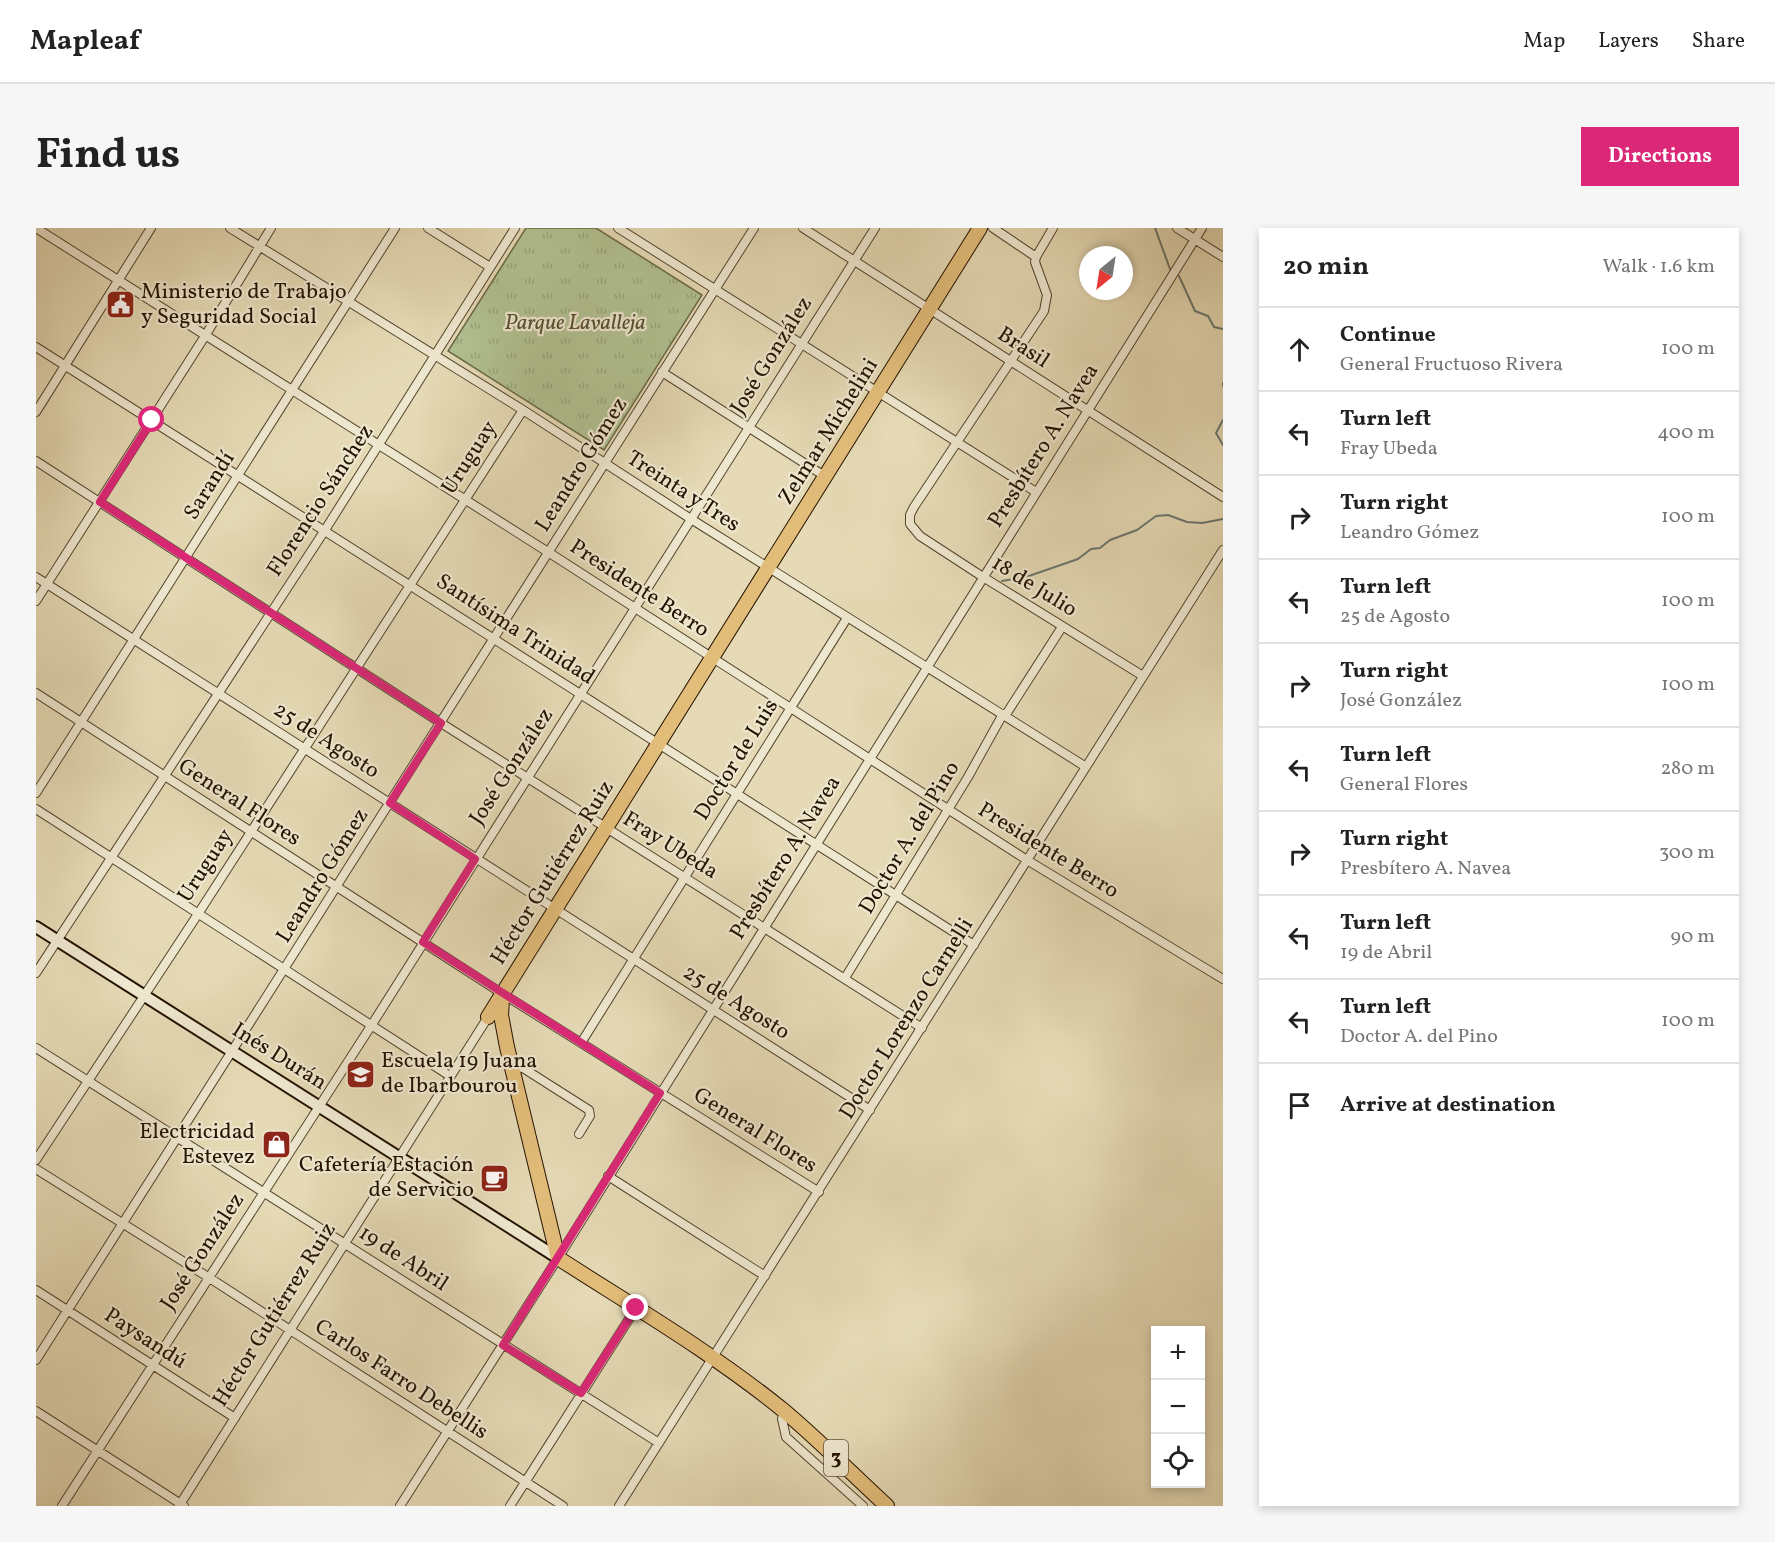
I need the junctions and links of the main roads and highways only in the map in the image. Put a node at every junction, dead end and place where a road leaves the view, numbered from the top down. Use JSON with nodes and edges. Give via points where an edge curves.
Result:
{"nodes":[{"id":1,"x":980,"y":228,"type":"edge"},
{"id":2,"x":712,"y":658,"type":"joint"},
{"id":3,"x":503,"y":994,"type":"junction"},
{"id":4,"x":488,"y":1017,"type":"junction"},
{"id":5,"x":503,"y":1023,"type":"junction"},
{"id":6,"x":507,"y":1047,"type":"junction"},
{"id":7,"x":887,"y":1506,"type":"edge"}],
"edges":[{"from":1,"to":2,"type":"highway","name":"Zelmar Michelini"},
{"from":2,"to":3,"type":"highway","name":"Héctor Gutiérrez Ruiz"},
{"from":3,"to":4,"type":"highway","name":"Héctor Gutiérrez Ruiz"},
{"from":3,"to":5,"type":"highway"},
{"from":4,"to":5,"type":"highway"},
{"from":4,"to":6,"type":"highway"},
{"from":5,"to":6,"type":"highway"},
{"from":6,"to":7,"type":"highway","name":"Inés Durán","number":"3","via":[[558,1258],[713,1358],[784,1411]]}]}
